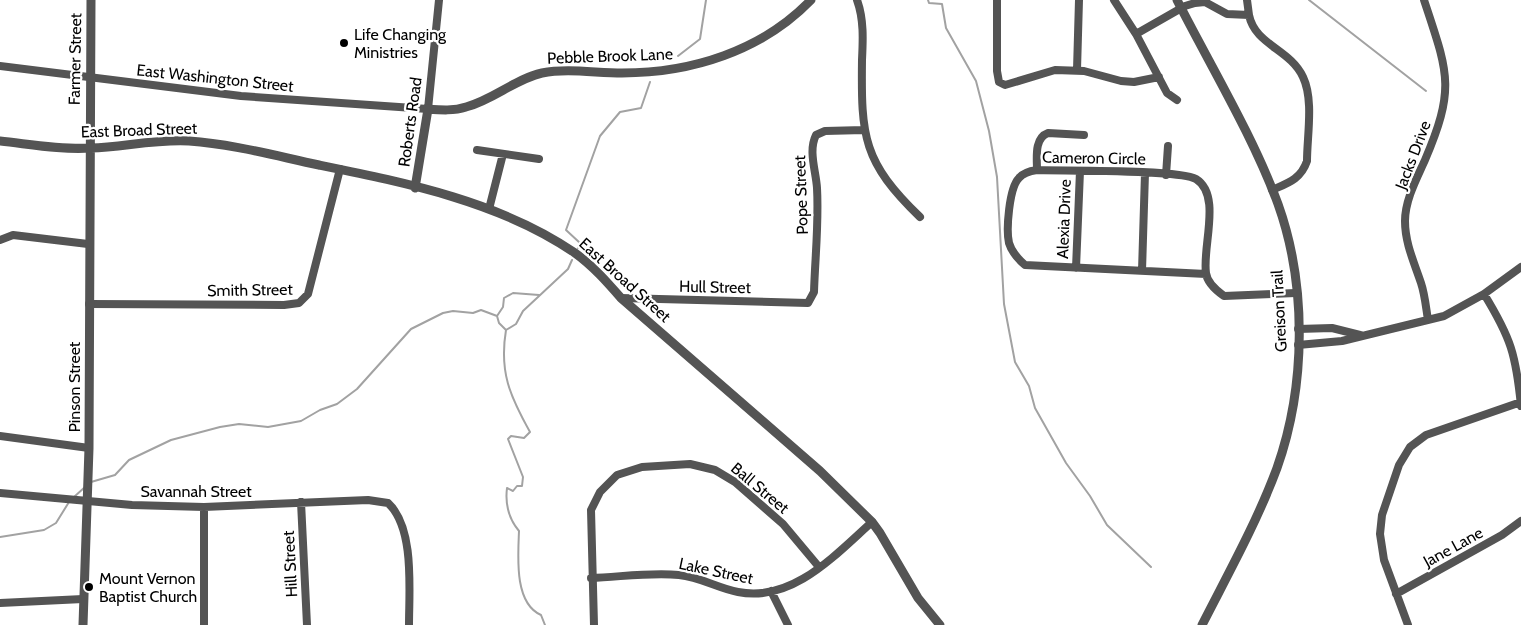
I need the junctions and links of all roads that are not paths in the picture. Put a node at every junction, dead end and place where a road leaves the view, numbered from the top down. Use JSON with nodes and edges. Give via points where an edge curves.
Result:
{"nodes":[{"id":1,"x":91,"y":0,"type":"edge"},
{"id":2,"x":439,"y":0,"type":"edge"},
{"id":3,"x":811,"y":0,"type":"edge"},
{"id":4,"x":857,"y":0,"type":"edge"},
{"id":5,"x":997,"y":0,"type":"edge"},
{"id":6,"x":1079,"y":0,"type":"edge"},
{"id":7,"x":1114,"y":0,"type":"edge"},
{"id":8,"x":1177,"y":0,"type":"edge"},
{"id":9,"x":1247,"y":0,"type":"edge"},
{"id":10,"x":1424,"y":0,"type":"edge"},
{"id":11,"x":1182,"y":9,"type":"junction"},
{"id":12,"x":1249,"y":15,"type":"junction"},
{"id":13,"x":1136,"y":34,"type":"junction"},
{"id":14,"x":0,"y":66,"type":"edge"},
{"id":15,"x":1077,"y":70,"type":"junction"},
{"id":16,"x":89,"y":77,"type":"junction"},
{"id":17,"x":1159,"y":77,"type":"junction"},
{"id":18,"x":1177,"y":100,"type":"dead end"},
{"id":19,"x":428,"y":109,"type":"junction"},
{"id":20,"x":864,"y":130,"type":"junction"},
{"id":21,"x":1084,"y":135,"type":"dead end"},
{"id":22,"x":0,"y":141,"type":"edge"},
{"id":23,"x":1168,"y":146,"type":"dead end"},
{"id":24,"x":89,"y":149,"type":"junction"},
{"id":25,"x":477,"y":150,"type":"dead end"},
{"id":26,"x":503,"y":154,"type":"junction"},
{"id":27,"x":539,"y":159,"type":"dead end"},
{"id":28,"x":340,"y":169,"type":"junction"},
{"id":29,"x":1037,"y":170,"type":"junction"},
{"id":30,"x":1080,"y":171,"type":"junction"},
{"id":31,"x":1145,"y":174,"type":"junction"},
{"id":32,"x":1166,"y":174,"type":"junction"},
{"id":33,"x":415,"y":188,"type":"junction"},
{"id":34,"x":1272,"y":190,"type":"junction"},
{"id":35,"x":490,"y":209,"type":"junction"},
{"id":36,"x":920,"y":217,"type":"dead end"},
{"id":37,"x":0,"y":240,"type":"edge"},
{"id":38,"x":88,"y":244,"type":"junction"},
{"id":39,"x":1521,"y":267,"type":"edge"},
{"id":40,"x":1076,"y":268,"type":"junction"},
{"id":41,"x":1142,"y":271,"type":"junction"},
{"id":42,"x":1206,"y":274,"type":"junction"},
{"id":43,"x":1296,"y":293,"type":"junction"},
{"id":44,"x":1484,"y":294,"type":"junction"},
{"id":45,"x":621,"y":298,"type":"junction"},
{"id":46,"x":808,"y":302,"type":"joint"},
{"id":47,"x":89,"y":304,"type":"junction"},
{"id":48,"x":1428,"y":320,"type":"junction"},
{"id":49,"x":1298,"y":329,"type":"junction"},
{"id":50,"x":1360,"y":335,"type":"junction"},
{"id":51,"x":1298,"y":345,"type":"junction"},
{"id":52,"x":1521,"y":404,"type":"edge"},
{"id":53,"x":0,"y":436,"type":"edge"},
{"id":54,"x":88,"y":448,"type":"junction"},
{"id":55,"x":0,"y":493,"type":"edge"},
{"id":56,"x":86,"y":501,"type":"junction"},
{"id":57,"x":301,"y":502,"type":"junction"},
{"id":58,"x":204,"y":507,"type":"junction"},
{"id":59,"x":1521,"y":521,"type":"edge"},
{"id":60,"x":872,"y":522,"type":"junction"},
{"id":61,"x":819,"y":567,"type":"junction"},
{"id":62,"x":591,"y":578,"type":"junction"},
{"id":63,"x":771,"y":591,"type":"junction"},
{"id":64,"x":1396,"y":594,"type":"junction"},
{"id":65,"x":83,"y":599,"type":"junction"},
{"id":66,"x":0,"y":603,"type":"edge"},
{"id":67,"x":83,"y":625,"type":"edge"},
{"id":68,"x":204,"y":625,"type":"edge"},
{"id":69,"x":306,"y":625,"type":"edge"},
{"id":70,"x":409,"y":625,"type":"edge"},
{"id":71,"x":594,"y":625,"type":"edge"},
{"id":72,"x":788,"y":625,"type":"edge"},
{"id":73,"x":940,"y":625,"type":"edge"},
{"id":74,"x":1202,"y":625,"type":"edge"},
{"id":75,"x":1408,"y":625,"type":"edge"}],
"edges":[{"from":1,"to":16,"type":"street","name":"Farmer Street"},
{"from":2,"to":19,"type":"street","name":"Roberts Road"},
{"from":3,"to":19,"type":"street","name":"Pebble Brook Lane","via":[[761,39],[700,64],[643,73],[550,72],[518,82],[466,107]]},
{"from":4,"to":20,"type":"street","via":[[863,33]]},
{"from":5,"to":15,"type":"street","via":[[999,82],[1005,85],[1056,70]]},
{"from":6,"to":15,"type":"street"},
{"from":7,"to":13,"type":"street"},
{"from":8,"to":11,"type":"street","name":"Greison Trail"},
{"from":9,"to":12,"type":"street"},
{"from":10,"to":48,"type":"street","name":"Jacks Drive","via":[[1441,51],[1447,86],[1439,128],[1412,190],[1405,220],[1407,240]]},
{"from":11,"to":12,"type":"street","via":[[1189,4],[1205,2],[1227,14]]},
{"from":11,"to":13,"type":"street"},
{"from":11,"to":34,"type":"street","name":"Greison Trail"},
{"from":12,"to":34,"type":"street","via":[[1251,27],[1258,36],[1294,62],[1304,77],[1307,90],[1307,161],[1299,177]]},
{"from":13,"to":17,"type":"street"},
{"from":14,"to":16,"type":"street","name":"East Washington Street"},
{"from":15,"to":17,"type":"street","via":[[1127,82]]},
{"from":16,"to":19,"type":"street","name":"East Washington Street","via":[[241,96]]},
{"from":16,"to":24,"type":"street","name":"Farmer Street"},
{"from":17,"to":18,"type":"street","via":[[1167,92]]},
{"from":19,"to":33,"type":"street","name":"Roberts Road"},
{"from":20,"to":36,"type":"street","via":[[872,156],[885,178]]},
{"from":20,"to":46,"type":"street","name":"Pope Street","via":[[825,131],[814,138],[817,219],[814,292]]},
{"from":21,"to":29,"type":"street","via":[[1043,135],[1038,143]]},
{"from":22,"to":24,"type":"street","name":"East Broad Street"},
{"from":23,"to":32,"type":"street"},
{"from":24,"to":28,"type":"street","name":"East Broad Street","via":[[188,141],[240,148]]},
{"from":24,"to":38,"type":"street","name":"Pinson Street"},
{"from":25,"to":26,"type":"street"},
{"from":26,"to":27,"type":"street"},
{"from":26,"to":35,"type":"street"},
{"from":28,"to":33,"type":"street","name":"East Broad Street"},
{"from":28,"to":47,"type":"street","name":"Smith Street","via":[[308,294],[299,303]]},
{"from":29,"to":30,"type":"street","name":"Cameron Circle"},
{"from":29,"to":40,"type":"street","name":"Cameron Circle","via":[[1020,176],[1014,185],[1009,242],[1013,253],[1025,265]]},
{"from":30,"to":31,"type":"street","name":"Cameron Circle"},
{"from":30,"to":40,"type":"street","name":"Alexia Drive"},
{"from":31,"to":32,"type":"street","name":"Cameron Circle"},
{"from":31,"to":41,"type":"street"},
{"from":32,"to":42,"type":"street","name":"Cameron Circle","via":[[1194,178],[1210,200]]},
{"from":33,"to":35,"type":"street","name":"East Broad Street"},
{"from":34,"to":43,"type":"street","name":"Greison Trail","via":[[1287,238]]},
{"from":35,"to":45,"type":"street","name":"East Broad Street","via":[[521,222],[576,254]]},
{"from":37,"to":38,"type":"street","via":[[13,235]]},
{"from":38,"to":47,"type":"street","name":"Pinson Street"},
{"from":39,"to":44,"type":"street"},
{"from":40,"to":41,"type":"street","name":"Cameron Circle"},
{"from":41,"to":42,"type":"street","name":"Cameron Circle"},
{"from":42,"to":43,"type":"street","via":[[1215,289],[1224,296]]},
{"from":43,"to":49,"type":"street","name":"Greison Trail"},
{"from":44,"to":48,"type":"street"},
{"from":44,"to":52,"type":"street","via":[[1503,324],[1513,348]]},
{"from":45,"to":46,"type":"street","name":"Hull Street"},
{"from":45,"to":60,"type":"street","name":"East Broad Street","via":[[820,471]]},
{"from":47,"to":54,"type":"street","name":"Pinson Street"},
{"from":48,"to":50,"type":"street"},
{"from":49,"to":50,"type":"street","via":[[1332,328]]},
{"from":49,"to":51,"type":"street","name":"Greison Trail"},
{"from":50,"to":51,"type":"street","via":[[1342,342]]},
{"from":51,"to":74,"type":"street","name":"Greison Trail","via":[[1289,427],[1277,467]]},
{"from":52,"to":64,"type":"street","via":[[1426,435],[1410,447],[1397,472],[1382,515],[1380,534],[1384,560]]},
{"from":53,"to":54,"type":"street"},
{"from":54,"to":56,"type":"street","name":"Pinson Street"},
{"from":55,"to":56,"type":"street","name":"Savannah Street"},
{"from":56,"to":58,"type":"street","name":"Savannah Street"},
{"from":56,"to":65,"type":"street","name":"Pinson Street"},
{"from":57,"to":58,"type":"street","name":"Savannah Street"},
{"from":57,"to":69,"type":"street","name":"Hill Street"},
{"from":57,"to":70,"type":"street","name":"Savannah Street","via":[[368,500],[391,506],[400,518],[406,544]]},
{"from":58,"to":68,"type":"street"},
{"from":59,"to":64,"type":"street","name":"Jane Lane","via":[[1502,535]]},
{"from":60,"to":61,"type":"street","name":"Lake Street"},
{"from":60,"to":73,"type":"street","name":"East Broad Street","via":[[918,598]]},
{"from":61,"to":62,"type":"street","name":"Ball Street","via":[[783,524],[736,482],[715,470],[690,464],[642,467],[617,475],[600,492],[591,510]]},
{"from":61,"to":63,"type":"street","name":"Lake Street","via":[[805,579]]},
{"from":62,"to":63,"type":"street","name":"Lake Street","via":[[678,574],[740,593]]},
{"from":62,"to":71,"type":"street","name":"Ball Street"},
{"from":63,"to":72,"type":"street"},
{"from":64,"to":75,"type":"street"},
{"from":65,"to":66,"type":"street"},
{"from":65,"to":67,"type":"street","name":"Pinson Street"}]}
